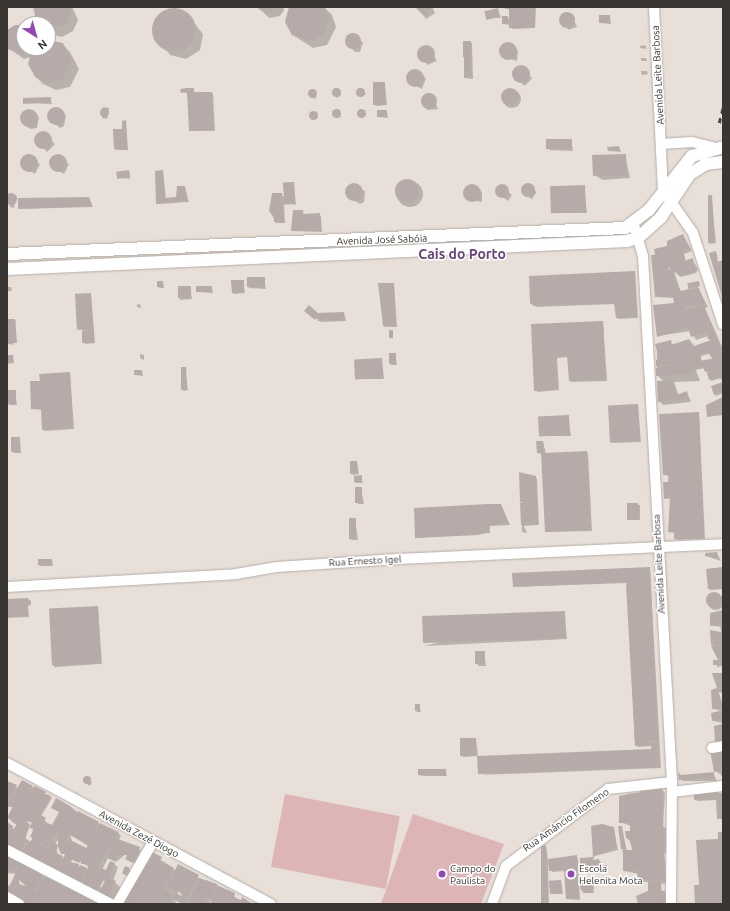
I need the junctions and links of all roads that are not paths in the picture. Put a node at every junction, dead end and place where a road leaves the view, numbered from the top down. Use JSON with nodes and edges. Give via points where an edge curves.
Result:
{"nodes":[{"id":1,"x":654,"y":7,"type":"edge"},
{"id":2,"x":662,"y":144,"type":"junction"},
{"id":3,"x":718,"y":147,"type":"edge"},
{"id":4,"x":723,"y":162,"type":"edge"},
{"id":5,"x":663,"y":190,"type":"junction"},
{"id":6,"x":670,"y":205,"type":"junction"},
{"id":7,"x":634,"y":225,"type":"junction"},
{"id":8,"x":639,"y":237,"type":"junction"},
{"id":9,"x":7,"y":254,"type":"edge"},
{"id":10,"x":7,"y":269,"type":"edge"},
{"id":11,"x":723,"y":324,"type":"edge"},
{"id":12,"x":723,"y":544,"type":"edge"},
{"id":13,"x":658,"y":549,"type":"junction"},
{"id":14,"x":7,"y":587,"type":"edge"},
{"id":15,"x":723,"y":746,"type":"edge"},
{"id":16,"x":712,"y":748,"type":"dead end"},
{"id":17,"x":7,"y":763,"type":"edge"},
{"id":18,"x":723,"y":786,"type":"edge"},
{"id":19,"x":672,"y":787,"type":"junction"},
{"id":20,"x":153,"y":842,"type":"junction"},
{"id":21,"x":7,"y":850,"type":"edge"},
{"id":22,"x":7,"y":897,"type":"edge"},
{"id":23,"x":19,"y":904,"type":"edge"},
{"id":24,"x":111,"y":904,"type":"edge"},
{"id":25,"x":117,"y":904,"type":"edge"},
{"id":26,"x":270,"y":904,"type":"edge"},
{"id":27,"x":492,"y":904,"type":"edge"},
{"id":28,"x":671,"y":904,"type":"edge"}],
"edges":[{"from":1,"to":2,"type":"street","name":"Avenida Leite Barbosa"},
{"from":2,"to":3,"type":"street","via":[[692,142]]},
{"from":2,"to":5,"type":"street","name":"Avenida Leite Barbosa"},
{"from":3,"to":5,"type":"main road","via":[[681,166]]},
{"from":4,"to":6,"type":"main road","via":[[706,164],[690,174]]},
{"from":5,"to":6,"type":"street"},
{"from":5,"to":7,"type":"main road"},
{"from":6,"to":8,"type":"main road"},
{"from":6,"to":11,"type":"street","via":[[693,233]]},
{"from":7,"to":8,"type":"street","name":"Avenida Leite Barbosa"},
{"from":7,"to":9,"type":"main road","name":"Avenida José Sabóia","via":[[602,231]]},
{"from":8,"to":10,"type":"main road","name":"Avenida José Sabóia","via":[[599,243]]},
{"from":8,"to":13,"type":"street","name":"Avenida Leite Barbosa"},
{"from":12,"to":13,"type":"street","name":"Rua Ernesto Igel"},
{"from":13,"to":14,"type":"street","name":"Rua Ernesto Igel","via":[[396,559],[277,566],[236,574]]},
{"from":13,"to":19,"type":"street","name":"Avenida Leite Barbosa"},
{"from":15,"to":16,"type":"street"},
{"from":17,"to":20,"type":"street","name":"Avenida Zezé Diogo"},
{"from":18,"to":19,"type":"street","name":"Rua Amâncio Filomeno"},
{"from":19,"to":27,"type":"street","name":"Rua Amâncio Filomeno","via":[[608,789],[506,866]]},
{"from":19,"to":28,"type":"street","name":"Avenida Leite Barbosa"},
{"from":20,"to":25,"type":"street"},
{"from":20,"to":26,"type":"street","name":"Avenida Zezé Diogo"},
{"from":21,"to":24,"type":"street"},
{"from":22,"to":23,"type":"street"}]}
